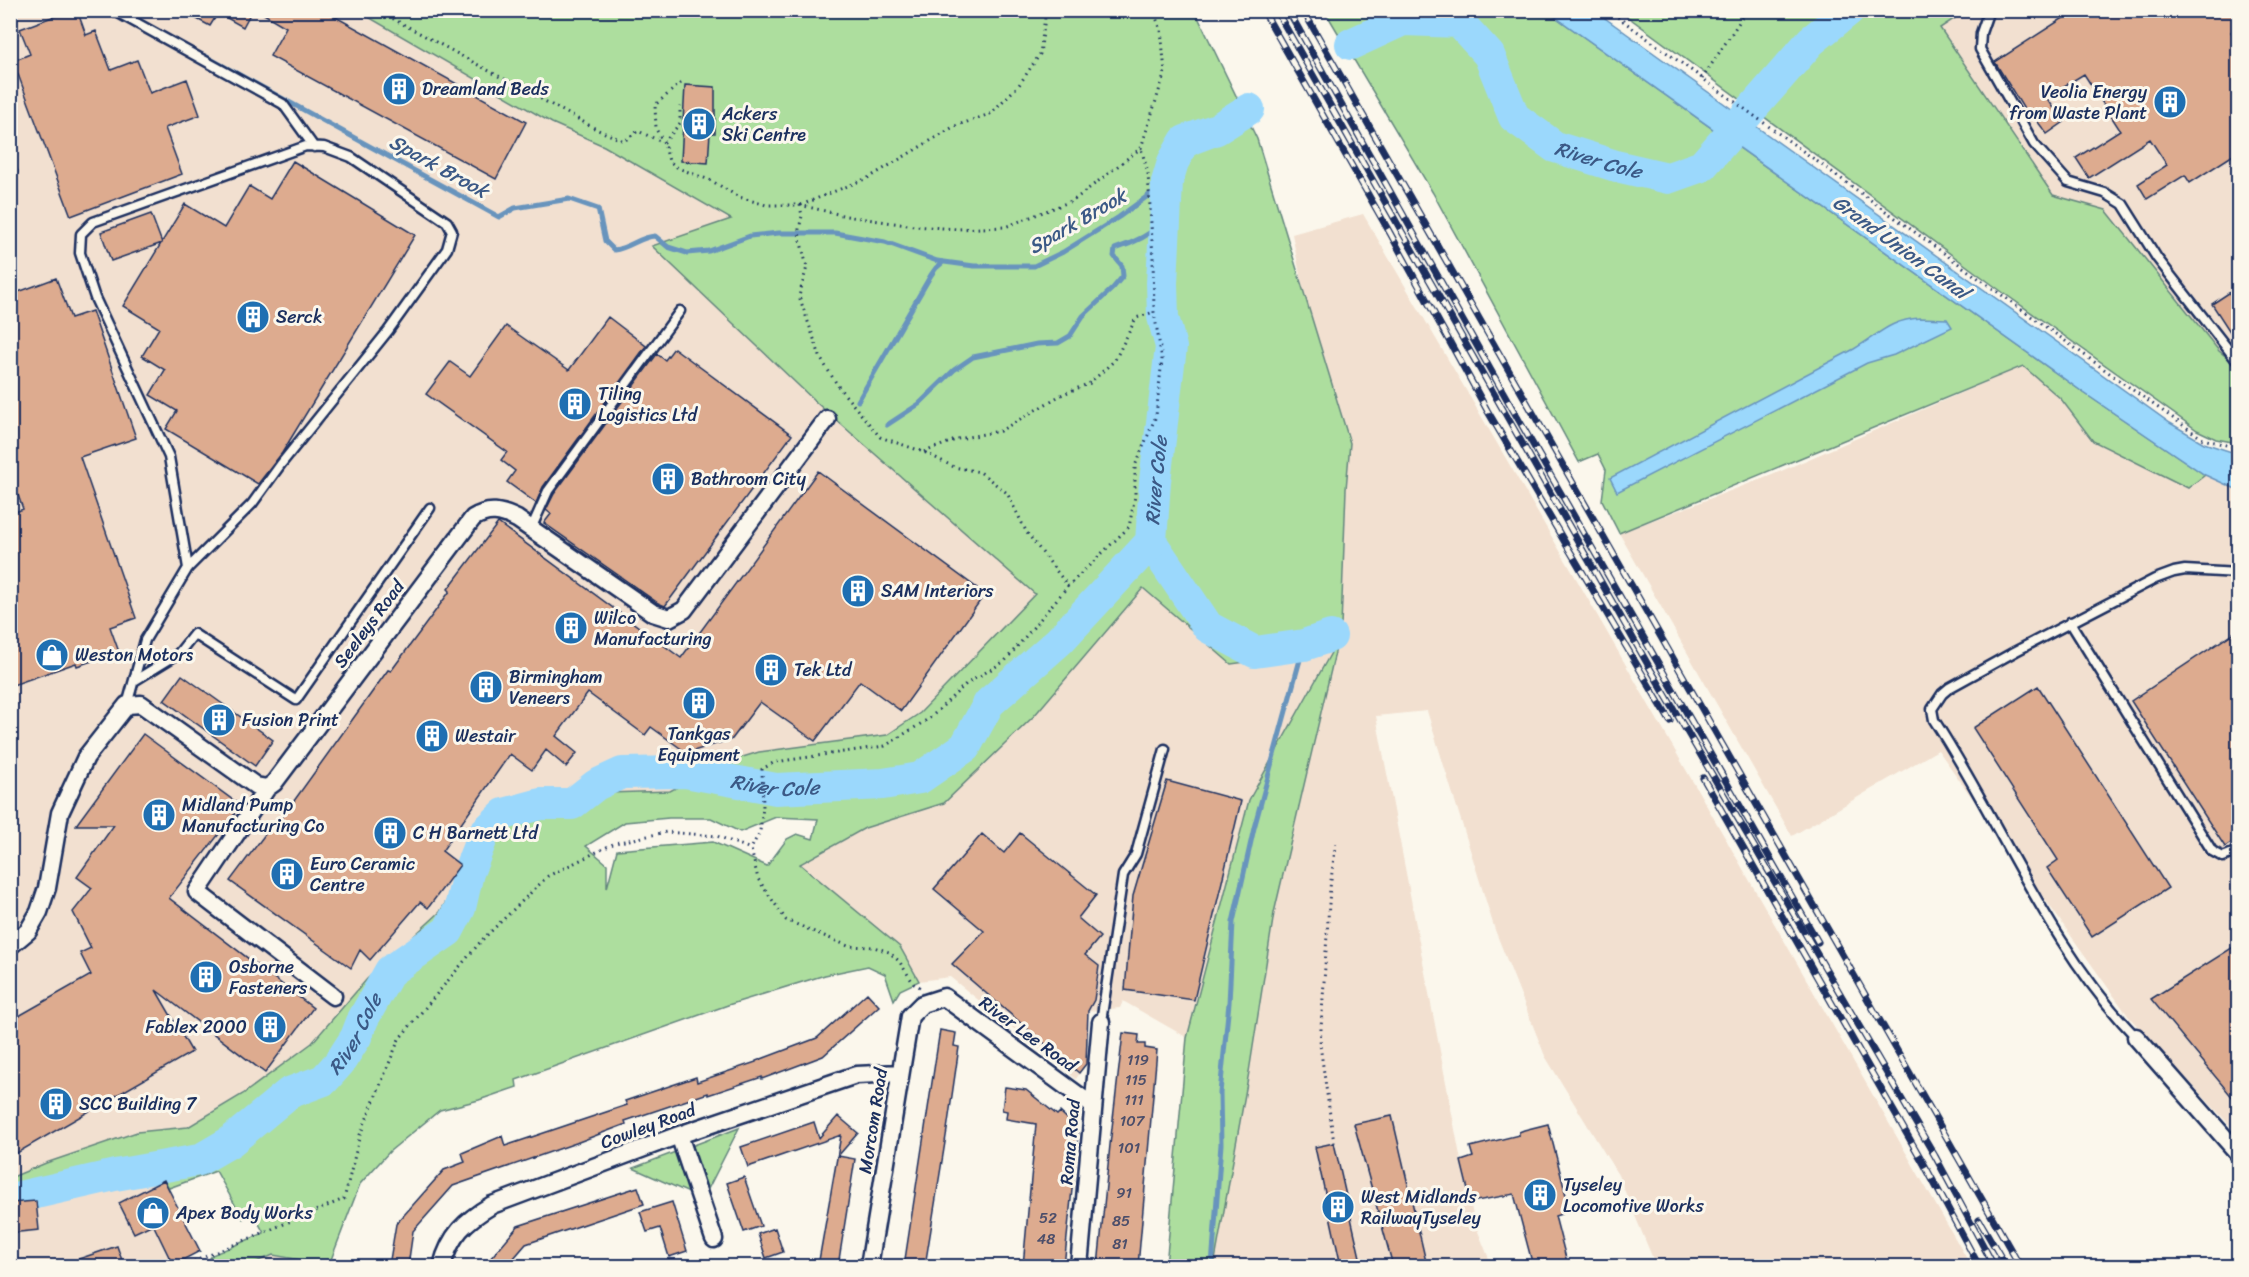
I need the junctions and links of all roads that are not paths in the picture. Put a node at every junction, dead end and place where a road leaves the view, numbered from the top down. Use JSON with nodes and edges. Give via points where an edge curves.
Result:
{"nodes":[{"id":1,"x":113,"y":10,"type":"edge"},
{"id":2,"x":1989,"y":10,"type":"edge"},
{"id":3,"x":314,"y":147,"type":"junction"},
{"id":4,"x":680,"y":311,"type":"dead end"},
{"id":5,"x":2238,"y":362,"type":"edge"},
{"id":6,"x":827,"y":419,"type":"dead end"},
{"id":7,"x":430,"y":508,"type":"dead end"},
{"id":8,"x":531,"y":529,"type":"junction"},
{"id":9,"x":188,"y":568,"type":"junction"},
{"id":10,"x":2238,"y":573,"type":"edge"},
{"id":11,"x":2070,"y":622,"type":"junction"},
{"id":12,"x":134,"y":681,"type":"junction"},
{"id":13,"x":127,"y":705,"type":"junction"},
{"id":14,"x":1165,"y":749,"type":"dead end"},
{"id":15,"x":267,"y":788,"type":"junction"},
{"id":16,"x":2238,"y":851,"type":"edge"},
{"id":17,"x":10,"y":946,"type":"edge"},
{"id":18,"x":333,"y":996,"type":"dead end"},
{"id":19,"x":939,"y":997,"type":"joint"},
{"id":20,"x":1101,"y":1022,"type":"joint"},
{"id":21,"x":2136,"y":1037,"type":"joint"},
{"id":22,"x":900,"y":1073,"type":"junction"},
{"id":23,"x":1093,"y":1106,"type":"junction"},
{"id":24,"x":679,"y":1135,"type":"junction"},
{"id":25,"x":2238,"y":1153,"type":"edge"},
{"id":26,"x":714,"y":1239,"type":"dead end"},
{"id":27,"x":442,"y":1266,"type":"edge"},
{"id":28,"x":869,"y":1266,"type":"edge"},
{"id":29,"x":1079,"y":1266,"type":"edge"}],
"edges":[{"from":1,"to":3,"type":"lane","via":[[283,104]]},
{"from":2,"to":5,"type":"lane","via":[[1980,50],[2034,144],[2068,182],[2105,193],[2123,204],[2157,258]]},
{"from":3,"to":9,"type":"lane","via":[[351,157],[447,222],[452,231],[447,249],[252,504]]},
{"from":3,"to":9,"type":"lane","via":[[306,146],[93,222],[81,234],[80,253],[95,298],[169,457]]},
{"from":4,"to":8,"type":"lane","via":[[548,491]]},
{"from":6,"to":8,"type":"street","name":"Seeleys Road","via":[[676,616],[653,613]]},
{"from":7,"to":12,"type":"lane","via":[[296,700],[194,634],[178,654]]},
{"from":8,"to":15,"type":"street","name":"Seeleys Road","via":[[506,513],[483,512],[473,518]]},
{"from":9,"to":12,"type":"lane","via":[[145,640]]},
{"from":10,"to":11,"type":"lane","via":[[2174,572]]},
{"from":11,"to":16,"type":"lane","via":[[2212,851],[2223,857]]},
{"from":11,"to":21,"type":"lane","via":[[1949,688],[1936,701],[1932,713],[2080,972]]},
{"from":12,"to":13,"type":"lane"},
{"from":13,"to":15,"type":"street","via":[[141,704],[256,786]]},
{"from":13,"to":17,"type":"street","via":[[86,758],[60,813],[39,912],[28,931]]},
{"from":14,"to":20,"type":"lane","via":[[1136,854],[1123,875]]},
{"from":15,"to":18,"type":"street","name":"Seeleys Road","via":[[197,892]]},
{"from":19,"to":22,"type":"street","name":"Morcom Road","via":[[922,1004],[910,1016]]},
{"from":19,"to":23,"type":"street","name":"River Lee Road"},
{"from":20,"to":23,"type":"street","name":"Roma Road"},
{"from":21,"to":25,"type":"street"},
{"from":22,"to":24,"type":"street","name":"Cowley Road","via":[[856,1075]]},
{"from":22,"to":28,"type":"street","name":"Morcom Road"},
{"from":23,"to":29,"type":"street","name":"Roma Road"},
{"from":24,"to":26,"type":"street"},
{"from":24,"to":27,"type":"street","name":"Cowley Road","via":[[492,1205],[469,1219],[452,1239]]}]}
